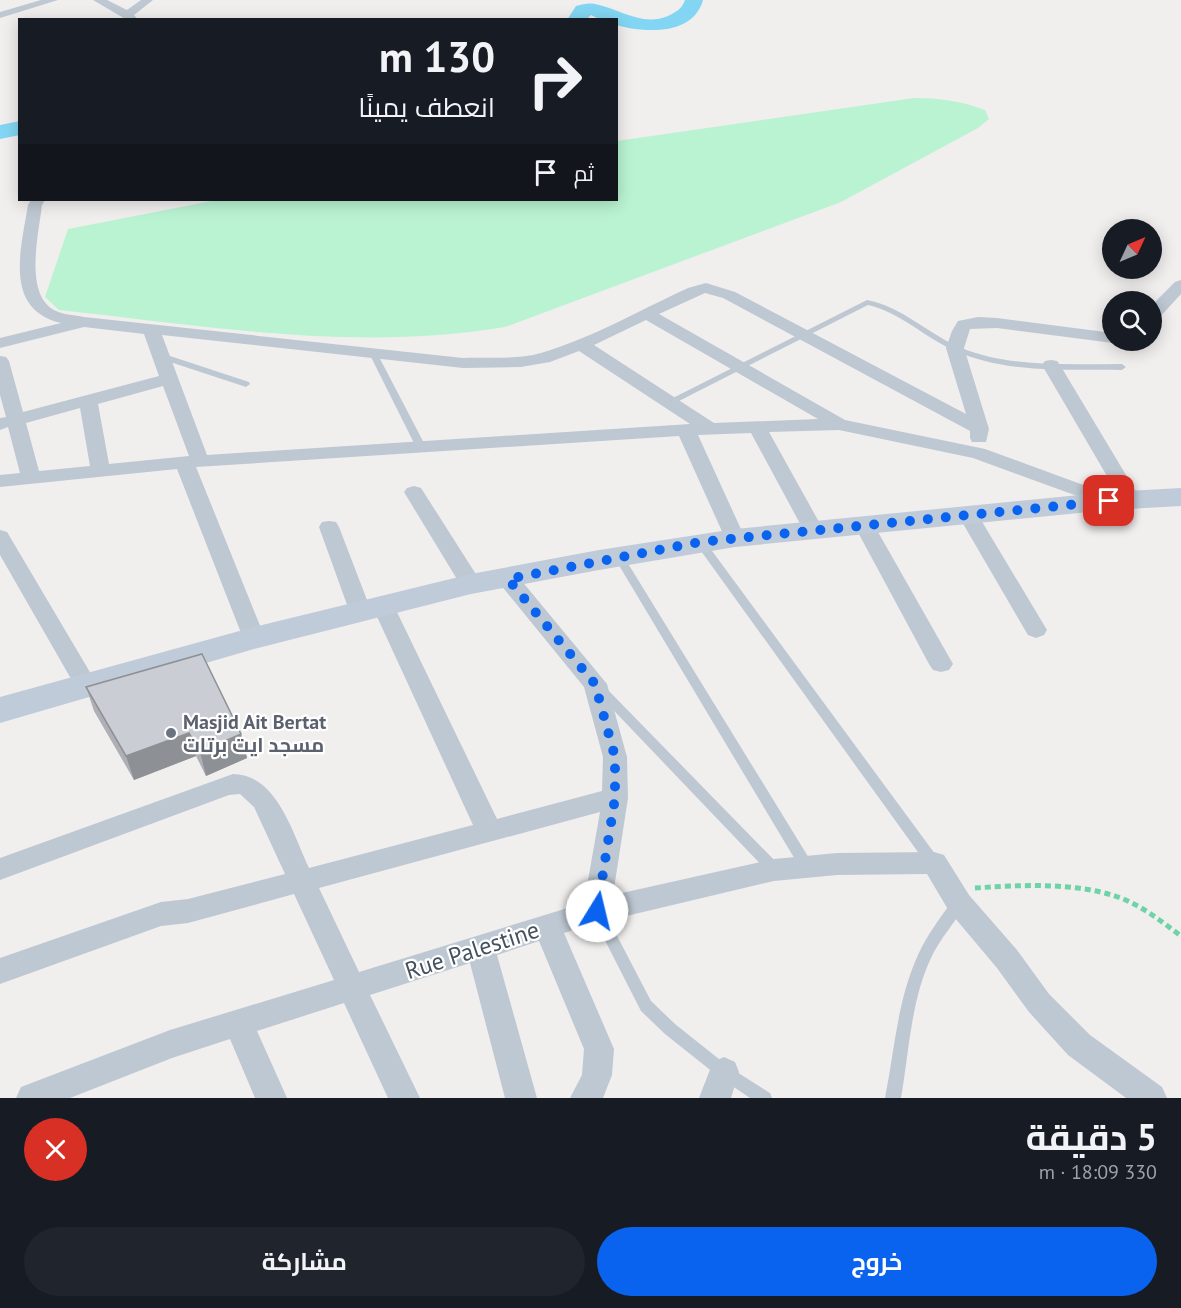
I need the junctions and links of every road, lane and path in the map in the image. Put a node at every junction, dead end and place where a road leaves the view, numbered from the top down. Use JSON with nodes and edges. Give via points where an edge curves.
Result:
{"nodes":[{"id":1,"x":53,"y":0,"type":"edge"},
{"id":2,"x":98,"y":0,"type":"edge"},
{"id":3,"x":148,"y":0,"type":"edge"},
{"id":4,"x":0,"y":15,"type":"edge"},
{"id":5,"x":131,"y":17,"type":"edge"},
{"id":6,"x":37,"y":201,"type":"edge"},
{"id":7,"x":1181,"y":285,"type":"edge"},
{"id":8,"x":1174,"y":300,"type":"edge"},
{"id":9,"x":646,"y":313,"type":"junction"},
{"id":10,"x":84,"y":322,"type":"junction"},
{"id":11,"x":151,"y":330,"type":"junction"},
{"id":12,"x":803,"y":335,"type":"junction"},
{"id":13,"x":1102,"y":337,"type":"edge"},
{"id":14,"x":0,"y":343,"type":"edge"},
{"id":15,"x":581,"y":344,"type":"junction"},
{"id":16,"x":955,"y":348,"type":"junction"},
{"id":17,"x":374,"y":353,"type":"junction"},
{"id":18,"x":161,"y":356,"type":"junction"},
{"id":19,"x":0,"y":361,"type":"edge"},
{"id":20,"x":1051,"y":365,"type":"junction"},
{"id":21,"x":740,"y":367,"type":"junction"},
{"id":22,"x":1122,"y":367,"type":"dead end"},
{"id":23,"x":170,"y":379,"type":"junction"},
{"id":24,"x":246,"y":384,"type":"dead end"},
{"id":25,"x":88,"y":400,"type":"junction"},
{"id":26,"x":670,"y":402,"type":"junction"},
{"id":27,"x":8,"y":422,"type":"edge"},
{"id":28,"x":839,"y":424,"type":"junction"},
{"id":29,"x":756,"y":426,"type":"junction"},
{"id":30,"x":710,"y":429,"type":"junction"},
{"id":31,"x":980,"y":429,"type":"junction"},
{"id":32,"x":686,"y":430,"type":"junction"},
{"id":33,"x":421,"y":447,"type":"junction"},
{"id":34,"x":978,"y":453,"type":"junction"},
{"id":35,"x":192,"y":462,"type":"junction"},
{"id":36,"x":100,"y":469,"type":"junction"},
{"id":37,"x":31,"y":477,"type":"junction"},
{"id":38,"x":0,"y":481,"type":"edge"},
{"id":39,"x":414,"y":492,"type":"dead end"},
{"id":40,"x":1181,"y":497,"type":"edge"},
{"id":41,"x":1120,"y":500,"type":"junction"},
{"id":42,"x":968,"y":515,"type":"junction"},
{"id":43,"x":864,"y":525,"type":"junction"},
{"id":44,"x":329,"y":528,"type":"dead end"},
{"id":45,"x":814,"y":531,"type":"junction"},
{"id":46,"x":0,"y":537,"type":"edge"},
{"id":47,"x":735,"y":538,"type":"junction"},
{"id":48,"x":700,"y":542,"type":"junction"},
{"id":49,"x":619,"y":557,"type":"junction"},
{"id":50,"x":508,"y":579,"type":"junction"},
{"id":51,"x":471,"y":584,"type":"junction"},
{"id":52,"x":373,"y":610,"type":"junction"},
{"id":53,"x":1036,"y":630,"type":"dead end"},
{"id":54,"x":254,"y":638,"type":"junction"},
{"id":55,"x":941,"y":664,"type":"dead end"},
{"id":56,"x":595,"y":684,"type":"junction"},
{"id":57,"x":86,"y":685,"type":"junction"},
{"id":58,"x":0,"y":710,"type":"edge"},
{"id":59,"x":615,"y":798,"type":"junction"},
{"id":60,"x":489,"y":830,"type":"junction"},
{"id":61,"x":934,"y":863,"type":"junction"},
{"id":62,"x":0,"y":868,"type":"edge"},
{"id":63,"x":808,"y":868,"type":"junction"},
{"id":64,"x":774,"y":870,"type":"junction"},
{"id":65,"x":302,"y":881,"type":"junction"},
{"id":66,"x":955,"y":897,"type":"junction"},
{"id":67,"x":597,"y":911,"type":"junction"},
{"id":68,"x":547,"y":926,"type":"junction"},
{"id":69,"x":1181,"y":936,"type":"edge"},
{"id":70,"x":481,"y":949,"type":"junction"},
{"id":71,"x":0,"y":971,"type":"edge"},
{"id":72,"x":352,"y":988,"type":"junction"},
{"id":73,"x":239,"y":1024,"type":"junction"},
{"id":74,"x":719,"y":1085,"type":"edge"},
{"id":75,"x":1132,"y":1093,"type":"edge"},
{"id":76,"x":32,"y":1098,"type":"edge"},
{"id":77,"x":271,"y":1098,"type":"edge"},
{"id":78,"x":404,"y":1098,"type":"edge"},
{"id":79,"x":521,"y":1098,"type":"edge"},
{"id":80,"x":586,"y":1098,"type":"edge"},
{"id":81,"x":764,"y":1098,"type":"edge"},
{"id":82,"x":893,"y":1098,"type":"edge"}],
"edges":[{"from":1,"to":4,"type":"street"},
{"from":2,"to":5,"type":"street"},
{"from":3,"to":5,"type":"street"},
{"from":6,"to":10,"type":"street","via":[[27,282],[43,310]]},
{"from":7,"to":8,"type":"street"},
{"from":9,"to":12,"type":"street","via":[[706,288],[729,295]]},
{"from":9,"to":15,"type":"street"},
{"from":9,"to":21,"type":"street"},
{"from":10,"to":11,"type":"street"},
{"from":10,"to":14,"type":"street"},
{"from":11,"to":17,"type":"street"},
{"from":11,"to":18,"type":"street"},
{"from":12,"to":16,"type":"lane","via":[[867,302],[883,306]]},
{"from":12,"to":21,"type":"lane"},
{"from":12,"to":31,"type":"street"},
{"from":13,"to":16,"type":"street","via":[[978,322],[964,326]]},
{"from":15,"to":17,"type":"street","via":[[544,358],[504,362],[463,363]]},
{"from":15,"to":26,"type":"street"},
{"from":16,"to":20,"type":"lane","via":[[1008,363]]},
{"from":16,"to":31,"type":"street"},
{"from":17,"to":33,"type":"lane"},
{"from":18,"to":23,"type":"street"},
{"from":18,"to":24,"type":"lane"},
{"from":19,"to":27,"type":"street"},
{"from":20,"to":22,"type":"lane"},
{"from":20,"to":41,"type":"street"},
{"from":21,"to":26,"type":"lane"},
{"from":21,"to":28,"type":"street"},
{"from":23,"to":25,"type":"street"},
{"from":23,"to":35,"type":"street"},
{"from":25,"to":27,"type":"street"},
{"from":25,"to":36,"type":"street"},
{"from":26,"to":30,"type":"street"},
{"from":27,"to":37,"type":"street"},
{"from":28,"to":29,"type":"street"},
{"from":28,"to":34,"type":"street"},
{"from":29,"to":30,"type":"street"},
{"from":29,"to":45,"type":"street"},
{"from":30,"to":32,"type":"street"},
{"from":31,"to":34,"type":"street"},
{"from":32,"to":33,"type":"street"},
{"from":32,"to":47,"type":"street"},
{"from":33,"to":35,"type":"street"},
{"from":34,"to":41,"type":"street"},
{"from":35,"to":36,"type":"street"},
{"from":35,"to":54,"type":"street"},
{"from":36,"to":37,"type":"street"},
{"from":37,"to":38,"type":"street"},
{"from":39,"to":51,"type":"street"},
{"from":40,"to":41,"type":"street"},
{"from":41,"to":42,"type":"street"},
{"from":42,"to":43,"type":"street"},
{"from":42,"to":53,"type":"street"},
{"from":43,"to":45,"type":"street"},
{"from":43,"to":55,"type":"street"},
{"from":44,"to":52,"type":"street"},
{"from":45,"to":47,"type":"street"},
{"from":46,"to":57,"type":"street"},
{"from":47,"to":48,"type":"street"},
{"from":48,"to":49,"type":"street"},
{"from":48,"to":61,"type":"lane"},
{"from":49,"to":50,"type":"street"},
{"from":49,"to":63,"type":"lane"},
{"from":50,"to":51,"type":"street"},
{"from":50,"to":56,"type":"street"},
{"from":51,"to":52,"type":"street"},
{"from":52,"to":54,"type":"street"},
{"from":52,"to":60,"type":"street"},
{"from":54,"to":57,"type":"street"},
{"from":56,"to":59,"type":"street","via":[[615,757]]},
{"from":56,"to":64,"type":"lane"},
{"from":57,"to":58,"type":"street"},
{"from":59,"to":60,"type":"street"},
{"from":59,"to":67,"type":"street"},
{"from":60,"to":65,"type":"street"},
{"from":61,"to":63,"type":"street","name":"Rue Palestine"},
{"from":61,"to":66,"type":"street"},
{"from":62,"to":65,"type":"street","via":[[236,783],[247,785],[264,801]]},
{"from":63,"to":64,"type":"street","name":"Rue Palestine"},
{"from":64,"to":67,"type":"street","name":"Rue Palestine"},
{"from":65,"to":71,"type":"street","via":[[188,911],[161,914]]},
{"from":65,"to":72,"type":"street"},
{"from":66,"to":69,"type":"path","via":[[999,886],[1106,894],[1145,910]]},
{"from":66,"to":75,"type":"street","via":[[1039,1003]]},
{"from":66,"to":82,"type":"lane","via":[[921,963]]},
{"from":67,"to":68,"type":"street","name":"Rue Palestine"},
{"from":67,"to":74,"type":"lane","via":[[646,1006]]},
{"from":68,"to":70,"type":"street","name":"Rue Palestine"},
{"from":68,"to":80,"type":"street","via":[[599,1049],[596,1082]]},
{"from":70,"to":72,"type":"street","name":"Rue Palestine"},
{"from":70,"to":79,"type":"street"},
{"from":72,"to":73,"type":"street","name":"Rue Palestine"},
{"from":72,"to":78,"type":"street"},
{"from":73,"to":76,"type":"street","name":"Rue Palestine","via":[[170,1044]]},
{"from":73,"to":77,"type":"street"},
{"from":74,"to":81,"type":"lane"}]}
